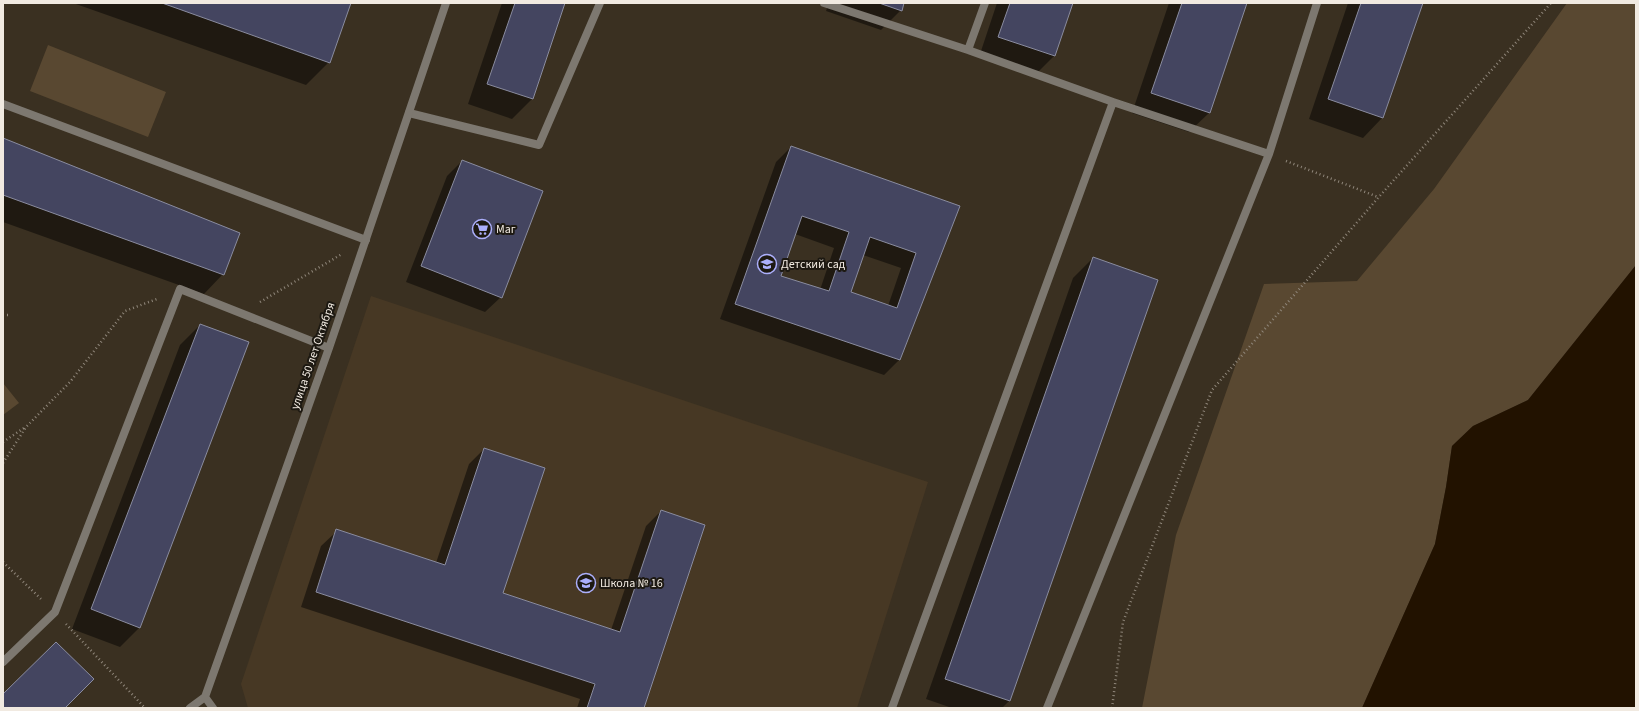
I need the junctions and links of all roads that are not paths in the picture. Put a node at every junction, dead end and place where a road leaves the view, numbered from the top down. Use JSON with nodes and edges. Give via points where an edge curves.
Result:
{"nodes":[{"id":1,"x":600,"y":3,"type":"edge"},
{"id":2,"x":824,"y":3,"type":"edge"},
{"id":3,"x":985,"y":3,"type":"edge"},
{"id":4,"x":1317,"y":3,"type":"edge"},
{"id":5,"x":444,"y":4,"type":"edge"},
{"id":6,"x":968,"y":50,"type":"junction"},
{"id":7,"x":1113,"y":102,"type":"junction"},
{"id":8,"x":3,"y":104,"type":"edge"},
{"id":9,"x":409,"y":113,"type":"junction"},
{"id":10,"x":1269,"y":154,"type":"junction"},
{"id":11,"x":366,"y":240,"type":"junction"},
{"id":12,"x":329,"y":348,"type":"junction"},
{"id":13,"x":3,"y":662,"type":"edge"},
{"id":14,"x":205,"y":697,"type":"junction"},
{"id":15,"x":190,"y":708,"type":"edge"},
{"id":16,"x":213,"y":708,"type":"edge"},
{"id":17,"x":892,"y":708,"type":"edge"},
{"id":18,"x":1047,"y":708,"type":"edge"}],
"edges":[{"from":1,"to":9,"type":"street","via":[[539,146]]},
{"from":2,"to":6,"type":"street"},
{"from":3,"to":6,"type":"street"},
{"from":4,"to":10,"type":"street"},
{"from":5,"to":9,"type":"street","name":"улица 50 лет Октября"},
{"from":6,"to":7,"type":"street"},
{"from":7,"to":10,"type":"street"},
{"from":7,"to":17,"type":"street"},
{"from":8,"to":11,"type":"street"},
{"from":9,"to":11,"type":"street","name":"улица 50 лет Октября"},
{"from":10,"to":18,"type":"street"},
{"from":11,"to":12,"type":"street","name":"улица 50 лет Октября"},
{"from":12,"to":13,"type":"street","via":[[180,289],[55,612]]},
{"from":12,"to":14,"type":"street","name":"улица 50 лет Октября"},
{"from":14,"to":15,"type":"street"},
{"from":14,"to":16,"type":"street"}]}
